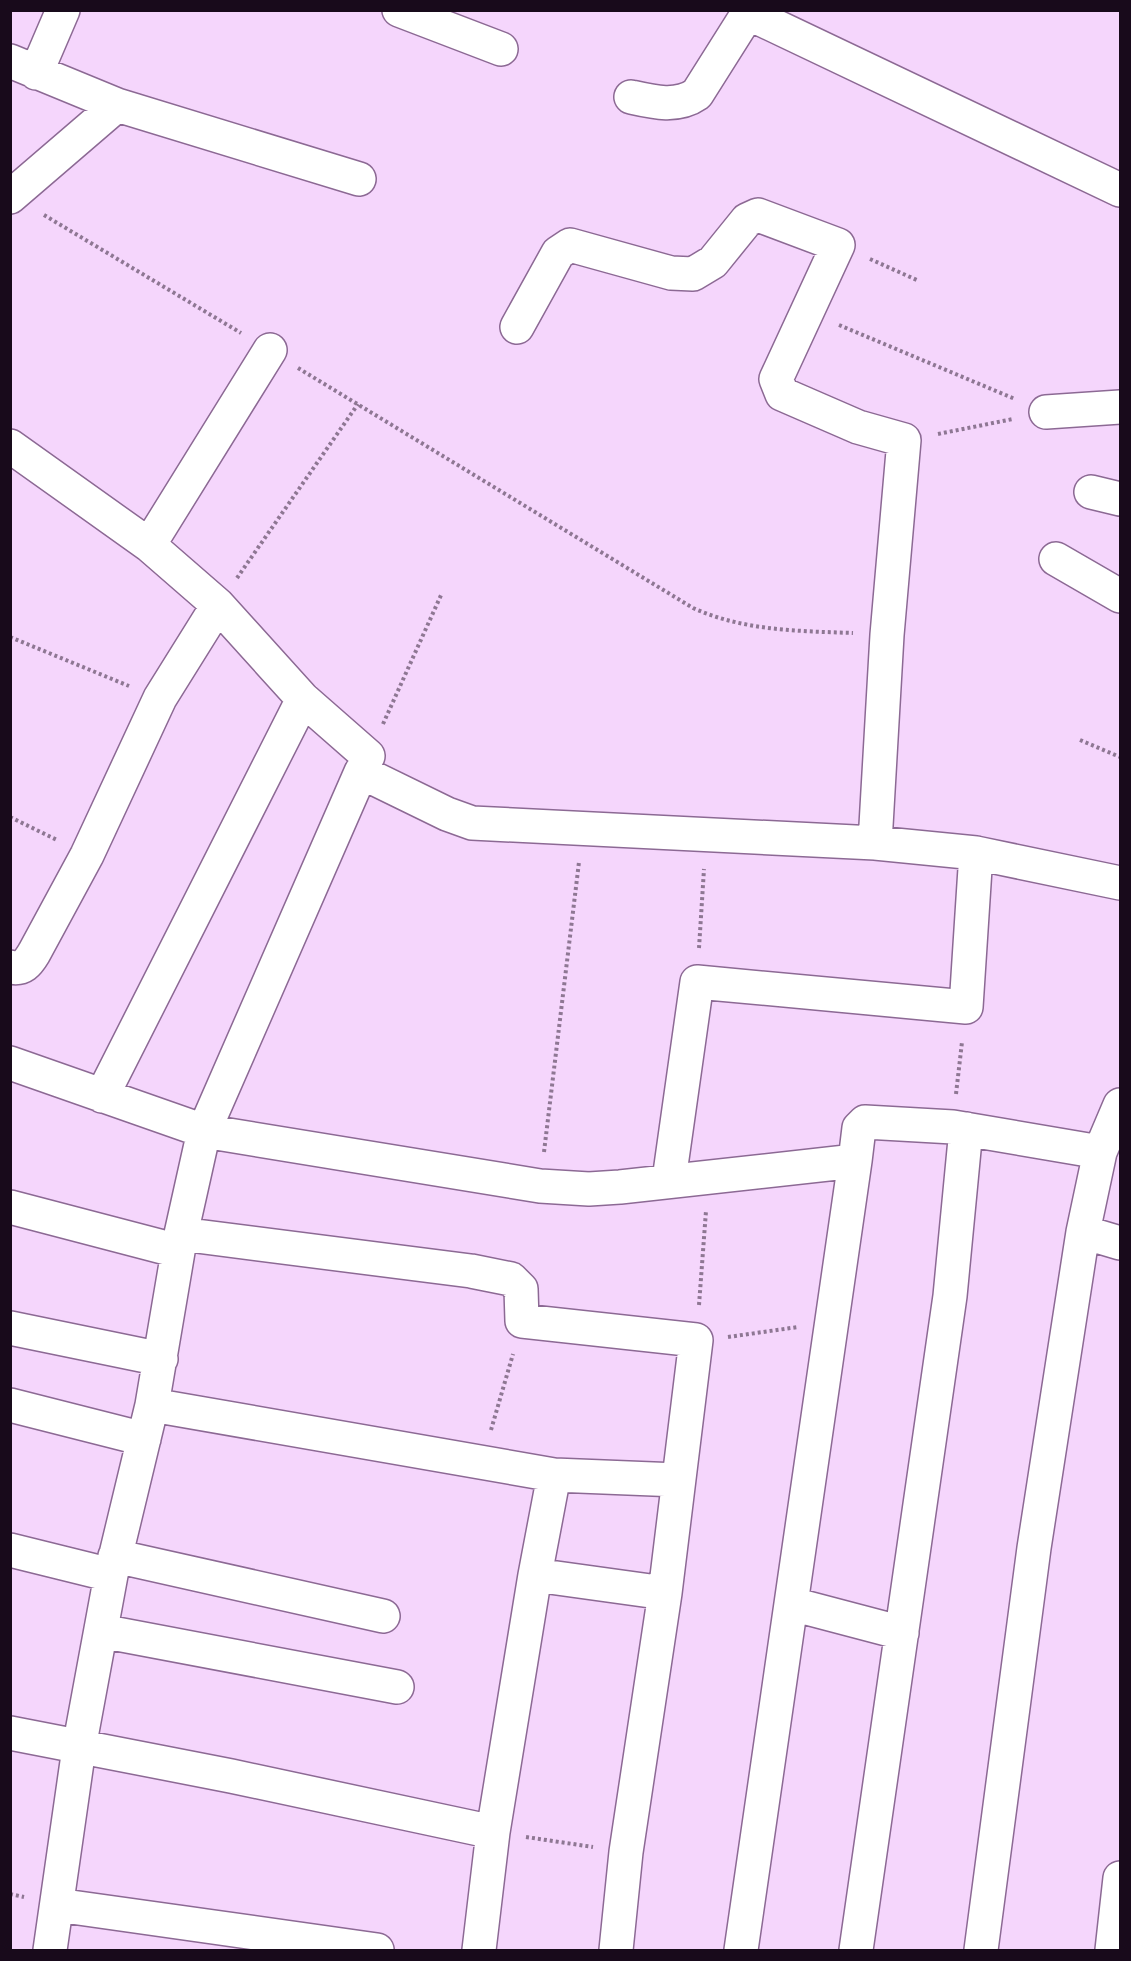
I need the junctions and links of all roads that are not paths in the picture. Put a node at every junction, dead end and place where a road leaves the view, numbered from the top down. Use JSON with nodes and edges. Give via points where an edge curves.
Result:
{"nodes":[{"id":1,"x":63,"y":10,"type":"edge"},
{"id":2,"x":399,"y":10,"type":"edge"},
{"id":3,"x":749,"y":12,"type":"edge"},
{"id":4,"x":501,"y":49,"type":"dead end"},
{"id":5,"x":23,"y":67,"type":"edge"},
{"id":6,"x":631,"y":97,"type":"dead end"},
{"id":7,"x":117,"y":105,"type":"junction"},
{"id":8,"x":359,"y":180,"type":"dead end"},
{"id":9,"x":1120,"y":190,"type":"edge"},
{"id":10,"x":11,"y":197,"type":"edge"},
{"id":11,"x":518,"y":327,"type":"dead end"},
{"id":12,"x":270,"y":350,"type":"road end"},
{"id":13,"x":1120,"y":406,"type":"edge"},
{"id":14,"x":1046,"y":412,"type":"road end"},
{"id":15,"x":10,"y":446,"type":"edge"},
{"id":16,"x":149,"y":545,"type":"junction"},
{"id":17,"x":1056,"y":559,"type":"dead end"},
{"id":18,"x":1120,"y":597,"type":"edge"},
{"id":19,"x":218,"y":605,"type":"junction"},
{"id":20,"x":303,"y":699,"type":"junction"},
{"id":21,"x":368,"y":756,"type":"road end"},
{"id":22,"x":875,"y":843,"type":"junction"},
{"id":23,"x":976,"y":853,"type":"junction"},
{"id":24,"x":1120,"y":883,"type":"edge"},
{"id":25,"x":10,"y":967,"type":"edge"},
{"id":26,"x":10,"y":1063,"type":"edge"},
{"id":27,"x":102,"y":1096,"type":"junction"},
{"id":28,"x":1120,"y":1105,"type":"edge"},
{"id":29,"x":959,"y":1128,"type":"junction"},
{"id":30,"x":204,"y":1131,"type":"junction"},
{"id":31,"x":1100,"y":1152,"type":"junction"},
{"id":32,"x":855,"y":1161,"type":"junction"},
{"id":33,"x":669,"y":1180,"type":"junction"},
{"id":34,"x":10,"y":1207,"type":"edge"},
{"id":35,"x":1083,"y":1232,"type":"junction"},
{"id":36,"x":180,"y":1242,"type":"junction"},
{"id":37,"x":1120,"y":1243,"type":"edge"},
{"id":38,"x":10,"y":1328,"type":"edge"},
{"id":39,"x":160,"y":1359,"type":"junction"},
{"id":40,"x":10,"y":1405,"type":"edge"},
{"id":41,"x":152,"y":1405,"type":"junction"},
{"id":42,"x":144,"y":1439,"type":"junction"},
{"id":43,"x":554,"y":1475,"type":"junction"},
{"id":44,"x":678,"y":1480,"type":"junction"},
{"id":45,"x":10,"y":1550,"type":"edge"},
{"id":46,"x":113,"y":1565,"type":"junction"},
{"id":47,"x":535,"y":1575,"type":"junction"},
{"id":48,"x":664,"y":1593,"type":"junction"},
{"id":49,"x":792,"y":1604,"type":"junction"},
{"id":50,"x":384,"y":1616,"type":"dead end"},
{"id":51,"x":101,"y":1631,"type":"junction"},
{"id":52,"x":902,"y":1633,"type":"junction"},
{"id":53,"x":398,"y":1687,"type":"dead end"},
{"id":54,"x":10,"y":1733,"type":"edge"},
{"id":55,"x":79,"y":1748,"type":"junction"},
{"id":56,"x":493,"y":1832,"type":"junction"},
{"id":57,"x":1120,"y":1878,"type":"edge"},
{"id":58,"x":57,"y":1905,"type":"junction"},
{"id":59,"x":50,"y":1950,"type":"edge"},
{"id":60,"x":377,"y":1950,"type":"edge"},
{"id":61,"x":479,"y":1950,"type":"edge"},
{"id":62,"x":616,"y":1950,"type":"edge"},
{"id":63,"x":741,"y":1950,"type":"edge"},
{"id":64,"x":856,"y":1950,"type":"edge"},
{"id":65,"x":981,"y":1950,"type":"edge"},
{"id":66,"x":1112,"y":1950,"type":"edge"}],
"edges":[{"from":1,"to":5,"type":"street"},
{"from":2,"to":4,"type":"street"},
{"from":3,"to":6,"type":"street","via":[[697,94],[671,103]]},
{"from":3,"to":9,"type":"street"},
{"from":5,"to":7,"type":"street"},
{"from":7,"to":8,"type":"street"},
{"from":7,"to":10,"type":"street"},
{"from":11,"to":22,"type":"street","via":[[558,253],[570,245],[670,273],[693,274],[720,254],[747,220],[758,215],[837,245],[777,374],[778,390],[858,427],[904,440]]},
{"from":12,"to":16,"type":"street"},
{"from":13,"to":14,"type":"street"},
{"from":15,"to":16,"type":"street"},
{"from":16,"to":19,"type":"street"},
{"from":17,"to":18,"type":"street"},
{"from":19,"to":20,"type":"street"},
{"from":19,"to":25,"type":"street","via":[[160,698],[87,855],[28,964],[17,969]]},
{"from":20,"to":21,"type":"street"},
{"from":20,"to":27,"type":"street"},
{"from":22,"to":23,"type":"street"},
{"from":22,"to":30,"type":"street","via":[[472,823],[361,772]]},
{"from":23,"to":24,"type":"street"},
{"from":23,"to":33,"type":"street","via":[[966,1007],[697,982]]},
{"from":26,"to":27,"type":"street"},
{"from":27,"to":30,"type":"street"},
{"from":28,"to":31,"type":"street"},
{"from":29,"to":31,"type":"street"},
{"from":29,"to":32,"type":"street","via":[[865,1122],[859,1128]]},
{"from":29,"to":52,"type":"street","via":[[950,1296]]},
{"from":30,"to":33,"type":"street","via":[[540,1186],[610,1188]]},
{"from":30,"to":36,"type":"street"},
{"from":31,"to":35,"type":"street"},
{"from":32,"to":33,"type":"street"},
{"from":32,"to":49,"type":"street"},
{"from":34,"to":36,"type":"street"},
{"from":35,"to":37,"type":"street"},
{"from":35,"to":65,"type":"street","via":[[1034,1548]]},
{"from":36,"to":39,"type":"street"},
{"from":36,"to":44,"type":"street","via":[[471,1271],[511,1280],[521,1289],[522,1321],[696,1340]]},
{"from":38,"to":39,"type":"street"},
{"from":39,"to":41,"type":"street"},
{"from":40,"to":42,"type":"street"},
{"from":41,"to":42,"type":"street"},
{"from":41,"to":43,"type":"street"},
{"from":42,"to":46,"type":"street"},
{"from":43,"to":44,"type":"street"},
{"from":43,"to":47,"type":"street"},
{"from":44,"to":48,"type":"street"},
{"from":45,"to":46,"type":"street"},
{"from":46,"to":50,"type":"street"},
{"from":46,"to":51,"type":"street"},
{"from":47,"to":48,"type":"street"},
{"from":47,"to":56,"type":"street"},
{"from":48,"to":62,"type":"street","via":[[626,1852]]},
{"from":49,"to":52,"type":"street"},
{"from":49,"to":63,"type":"street"},
{"from":51,"to":53,"type":"street"},
{"from":51,"to":55,"type":"street"},
{"from":52,"to":64,"type":"street"},
{"from":54,"to":55,"type":"street"},
{"from":55,"to":56,"type":"street"},
{"from":55,"to":58,"type":"street"},
{"from":56,"to":61,"type":"street"},
{"from":57,"to":66,"type":"street"},
{"from":58,"to":59,"type":"street"},
{"from":58,"to":60,"type":"street"}]}
